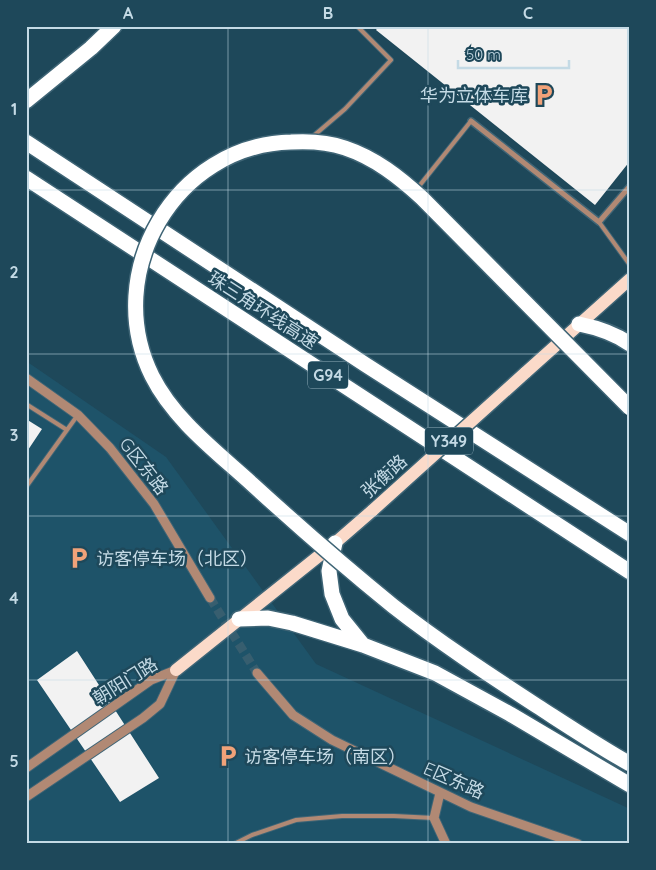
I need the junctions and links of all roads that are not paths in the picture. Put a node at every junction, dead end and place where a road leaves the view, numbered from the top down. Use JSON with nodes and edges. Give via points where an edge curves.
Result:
{"nodes":[{"id":1,"x":114,"y":26,"type":"edge"},
{"id":2,"x":357,"y":26,"type":"edge"},
{"id":3,"x":26,"y":101,"type":"edge"},
{"id":4,"x":471,"y":121,"type":"joint"},
{"id":5,"x":307,"y":141,"type":"junction"},
{"id":6,"x":26,"y":142,"type":"edge"},
{"id":7,"x":26,"y":178,"type":"edge"},
{"id":8,"x":629,"y":189,"type":"edge"},
{"id":9,"x":415,"y":192,"type":"junction"},
{"id":10,"x":598,"y":222,"type":"junction"},
{"id":11,"x":630,"y":265,"type":"edge"},
{"id":12,"x":630,"y":279,"type":"edge"},
{"id":13,"x":579,"y":324,"type":"junction"},
{"id":14,"x":630,"y":344,"type":"edge"},
{"id":15,"x":26,"y":378,"type":"edge"},
{"id":16,"x":26,"y":404,"type":"edge"},
{"id":17,"x":630,"y":408,"type":"edge"},
{"id":18,"x":78,"y":414,"type":"junction"},
{"id":19,"x":67,"y":430,"type":"junction"},
{"id":20,"x":26,"y":487,"type":"edge"},
{"id":21,"x":630,"y":534,"type":"edge"},
{"id":22,"x":335,"y":543,"type":"junction"},
{"id":23,"x":630,"y":572,"type":"edge"},
{"id":24,"x":210,"y":598,"type":"tunnel mouth"},
{"id":25,"x":239,"y":619,"type":"junction"},
{"id":26,"x":363,"y":645,"type":"junction"},
{"id":27,"x":176,"y":670,"type":"junction"},
{"id":28,"x":257,"y":673,"type":"tunnel mouth"},
{"id":29,"x":630,"y":764,"type":"edge"},
{"id":30,"x":26,"y":768,"type":"edge"},
{"id":31,"x":630,"y":785,"type":"edge"},
{"id":32,"x":440,"y":793,"type":"junction"},
{"id":33,"x":26,"y":797,"type":"edge"},
{"id":34,"x":434,"y":818,"type":"junction"},
{"id":35,"x":234,"y":844,"type":"edge"},
{"id":36,"x":446,"y":844,"type":"edge"},
{"id":37,"x":578,"y":844,"type":"edge"}],
"edges":[{"from":1,"to":3,"type":"highway"},
{"from":2,"to":5,"type":"lane","via":[[392,60],[345,109]]},
{"from":4,"to":9,"type":"lane"},
{"from":4,"to":10,"type":"street"},
{"from":5,"to":9,"type":"highway","bridge":true,"via":[[343,147],[371,158]]},
{"from":5,"to":29,"type":"highway","bridge":true,"via":[[278,142],[248,149],[220,161],[193,179],[169,205],[148,239],[138,271],[135,313],[141,350],[152,377],[173,408],[200,436],[293,522],[394,606],[493,678]]},
{"from":6,"to":21,"type":"highway","name":"珠三角环线高速","number":"G94"},
{"from":7,"to":23,"type":"highway","name":"珠三角环线高速","number":"G94"},
{"from":8,"to":10,"type":"street"},
{"from":9,"to":17,"type":"highway","bridge":true},
{"from":10,"to":11,"type":"lane"},
{"from":12,"to":13,"type":"main road","name":"张衡路","number":"Y349"},
{"from":13,"to":14,"type":"highway","via":[[605,330]]},
{"from":13,"to":22,"type":"main road","name":"张衡路","number":"Y349","bridge":true},
{"from":15,"to":18,"type":"street","name":"G区东路"},
{"from":16,"to":19,"type":"lane"},
{"from":18,"to":19,"type":"lane"},
{"from":18,"to":24,"type":"street","name":"G区东路","via":[[110,448],[154,504]]},
{"from":19,"to":20,"type":"lane"},
{"from":22,"to":25,"type":"main road","name":"张衡路"},
{"from":22,"to":26,"type":"highway","via":[[329,572],[332,594],[342,619]]},
{"from":25,"to":26,"type":"highway","via":[[268,618],[292,623]]},
{"from":25,"to":27,"type":"main road","name":"张衡路"},
{"from":26,"to":31,"type":"highway","via":[[435,673]]},
{"from":27,"to":30,"type":"street","name":"朝阳门路","via":[[151,680]]},
{"from":27,"to":33,"type":"street","name":"朝阳门路","via":[[160,704],[144,718]]},
{"from":28,"to":32,"type":"street","name":"E区东路","via":[[293,715],[332,740]]},
{"from":32,"to":34,"type":"street"},
{"from":32,"to":37,"type":"street","name":"E区东路"},
{"from":34,"to":35,"type":"lane","via":[[342,816],[296,820]]},
{"from":34,"to":36,"type":"street"}]}
